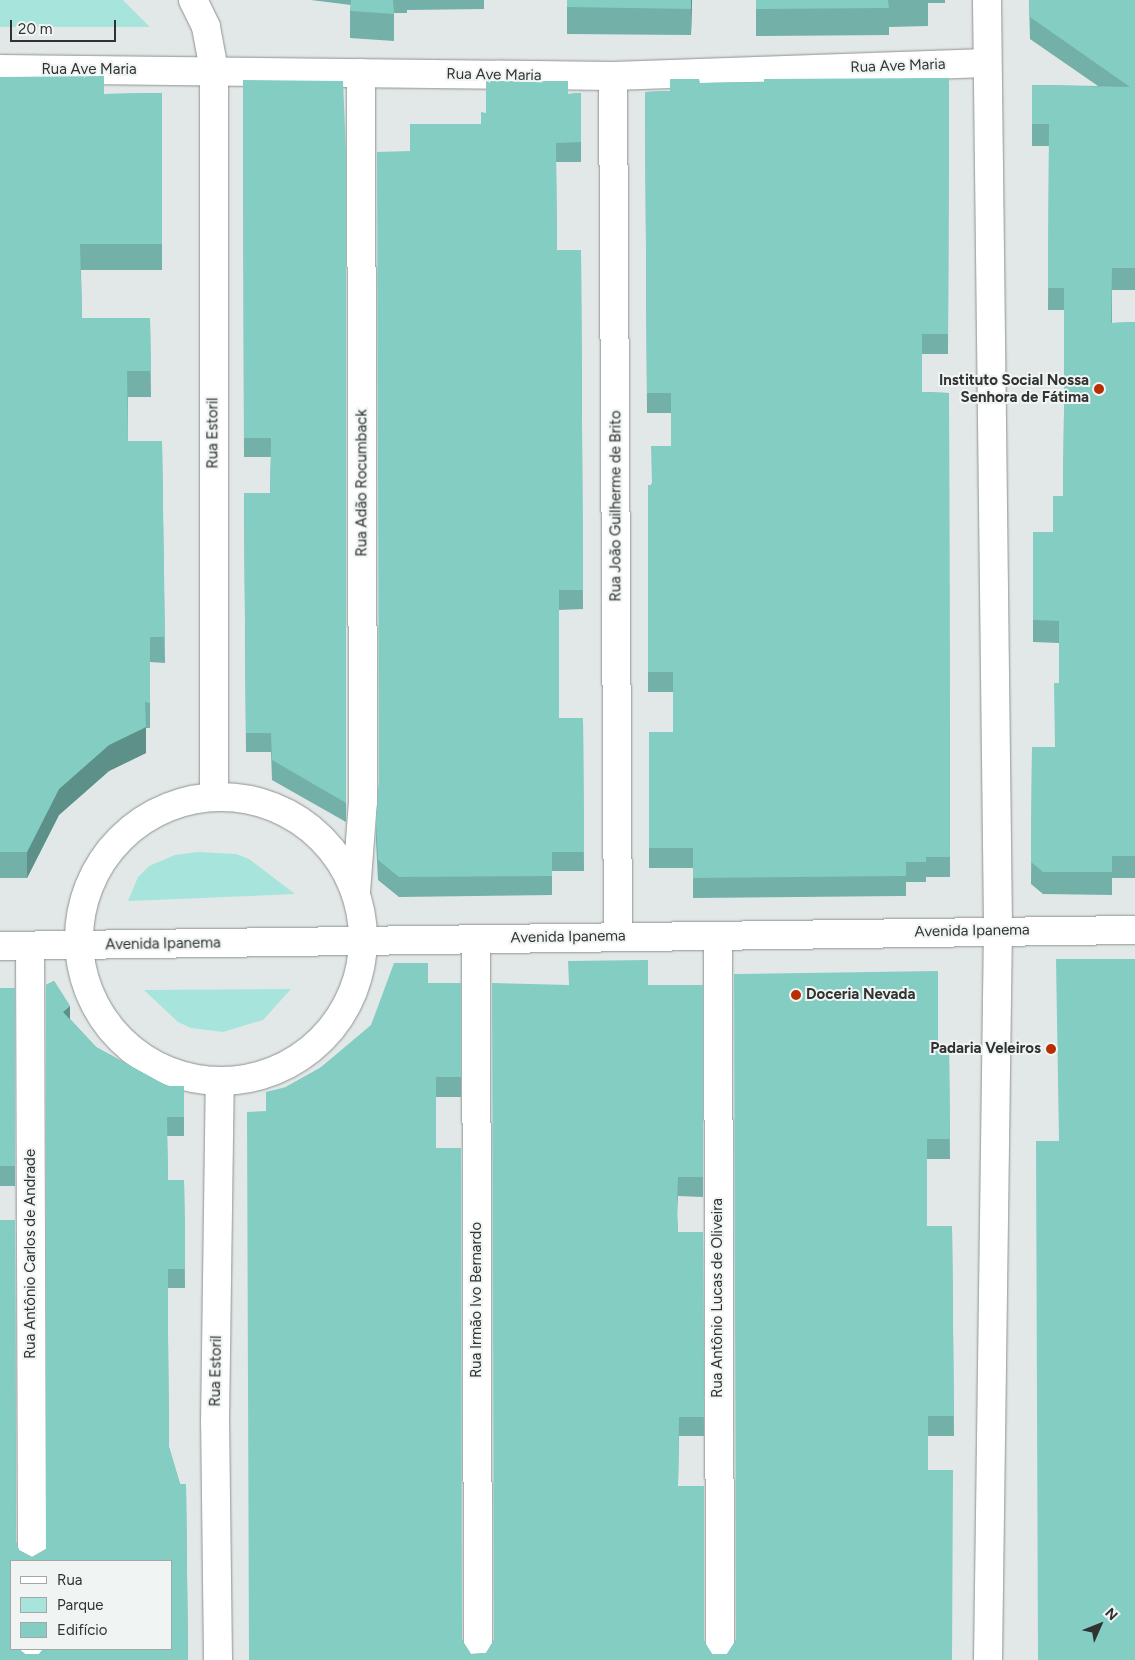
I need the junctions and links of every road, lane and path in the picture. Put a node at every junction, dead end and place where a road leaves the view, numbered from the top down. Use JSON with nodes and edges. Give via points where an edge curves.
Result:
{"nodes":[{"id":1,"x":193,"y":0,"type":"edge"},
{"id":2,"x":986,"y":0,"type":"edge"},
{"id":3,"x":987,"y":64,"type":"junction"},
{"id":4,"x":0,"y":69,"type":"edge"},
{"id":5,"x":214,"y":70,"type":"junction"},
{"id":6,"x":361,"y":73,"type":"junction"},
{"id":7,"x":613,"y":76,"type":"junction"},
{"id":8,"x":214,"y":796,"type":"junction"},
{"id":9,"x":356,"y":894,"type":"junction"},
{"id":10,"x":998,"y":930,"type":"junction"},
{"id":11,"x":1135,"y":930,"type":"edge"},
{"id":12,"x":618,"y":936,"type":"junction"},
{"id":13,"x":718,"y":937,"type":"junction"},
{"id":14,"x":363,"y":940,"type":"junction"},
{"id":15,"x":476,"y":940,"type":"junction"},
{"id":16,"x":78,"y":945,"type":"junction"},
{"id":17,"x":0,"y":946,"type":"edge"},
{"id":18,"x":30,"y":946,"type":"junction"},
{"id":19,"x":220,"y":1081,"type":"junction"},
{"id":20,"x":32,"y":1560,"type":"edge"},
{"id":21,"x":218,"y":1660,"type":"edge"},
{"id":22,"x":478,"y":1660,"type":"edge"},
{"id":23,"x":720,"y":1660,"type":"edge"},
{"id":24,"x":988,"y":1660,"type":"edge"}],
"edges":[{"from":1,"to":5,"type":"street","name":"Rua Estoril","via":[[206,27]]},
{"from":2,"to":3,"type":"street"},
{"from":3,"to":7,"type":"street","name":"Rua Ave Maria"},
{"from":3,"to":10,"type":"street"},
{"from":4,"to":5,"type":"street","name":"Rua Ave Maria"},
{"from":5,"to":6,"type":"street","name":"Rua Ave Maria"},
{"from":5,"to":8,"type":"street","name":"Rua Estoril"},
{"from":6,"to":7,"type":"street","name":"Rua Ave Maria"},
{"from":6,"to":9,"type":"street","name":"Rua Adão Rocumback","via":[[362,802]]},
{"from":7,"to":12,"type":"street","name":"Rua João Guilherme de Brito","via":[[617,543],[615,894]]},
{"from":8,"to":9,"type":"street","via":[[251,800],[286,812],[315,833],[340,861]]},
{"from":8,"to":16,"type":"street","via":[[178,802],[144,818],[115,842],[94,873],[82,908]]},
{"from":9,"to":14,"type":"street"},
{"from":10,"to":11,"type":"street","name":"Avenida Ipanema"},
{"from":10,"to":13,"type":"street","name":"Avenida Ipanema"},
{"from":10,"to":24,"type":"street"},
{"from":12,"to":13,"type":"street","name":"Avenida Ipanema"},
{"from":12,"to":15,"type":"street","name":"Avenida Ipanema"},
{"from":13,"to":23,"type":"street","name":"Rua Antônio Lucas de Oliveira"},
{"from":14,"to":15,"type":"street","name":"Avenida Ipanema"},
{"from":14,"to":16,"type":"street","name":"Avenida Ipanema"},
{"from":14,"to":19,"type":"street","via":[[358,977],[344,1011],[321,1040],[291,1063],[257,1077]]},
{"from":15,"to":22,"type":"street","name":"Rua Irmão Ivo Bernardo"},
{"from":16,"to":18,"type":"street","name":"Avenida Ipanema"},
{"from":16,"to":19,"type":"street","via":[[85,981],[100,1014],[122,1041],[151,1063],[185,1076]]},
{"from":17,"to":18,"type":"street","name":"Avenida Ipanema"},
{"from":18,"to":20,"type":"street","name":"Rua Antônio Carlos de Andrade"},
{"from":19,"to":21,"type":"street","name":"Rua Estoril","via":[[215,1424]]}]}
